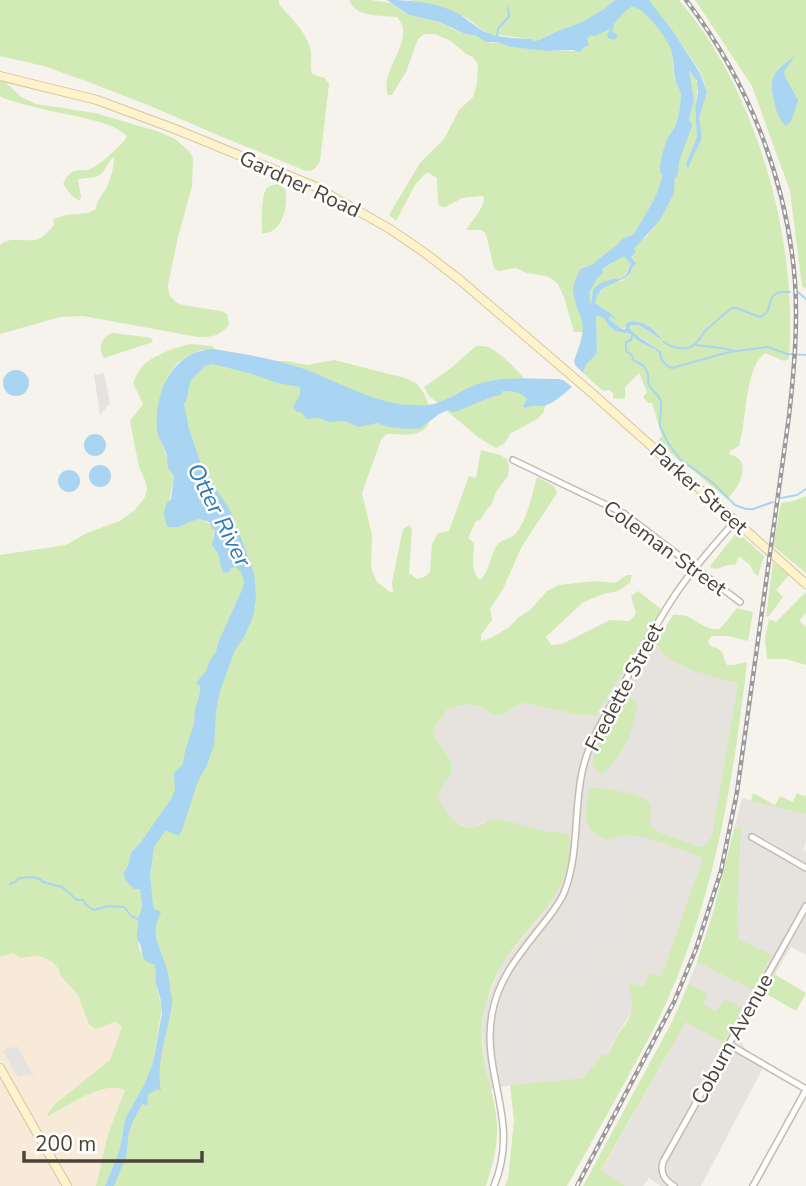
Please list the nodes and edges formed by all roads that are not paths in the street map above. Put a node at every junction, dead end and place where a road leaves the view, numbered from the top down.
1 (0, 76) edge
2 (593, 394) joint
3 (513, 460) dead end
4 (735, 521) junction
5 (696, 567) junction
6 (806, 584) edge
7 (740, 602) dead end
8 (752, 837) dead end
9 (806, 869) edge
10 (806, 906) edge
11 (730, 1045) junction
12 (0, 1068) edge
13 (806, 1089) edge
14 (67, 1186) edge
15 (494, 1186) edge
16 (674, 1186) edge
17 (753, 1186) edge

1 - 2 main road, Gardner Road
2 - 4 main road, Parker Street
3 - 5 street, Coleman Street
4 - 5 street, Fredette Street
4 - 6 main road, Parker Street
5 - 7 street, Coleman Street
5 - 15 street, Fredette Street
8 - 9 street
10 - 11 street, Coburn Avenue
11 - 13 street
11 - 16 street, Coburn Avenue
12 - 14 main road
13 - 17 street

